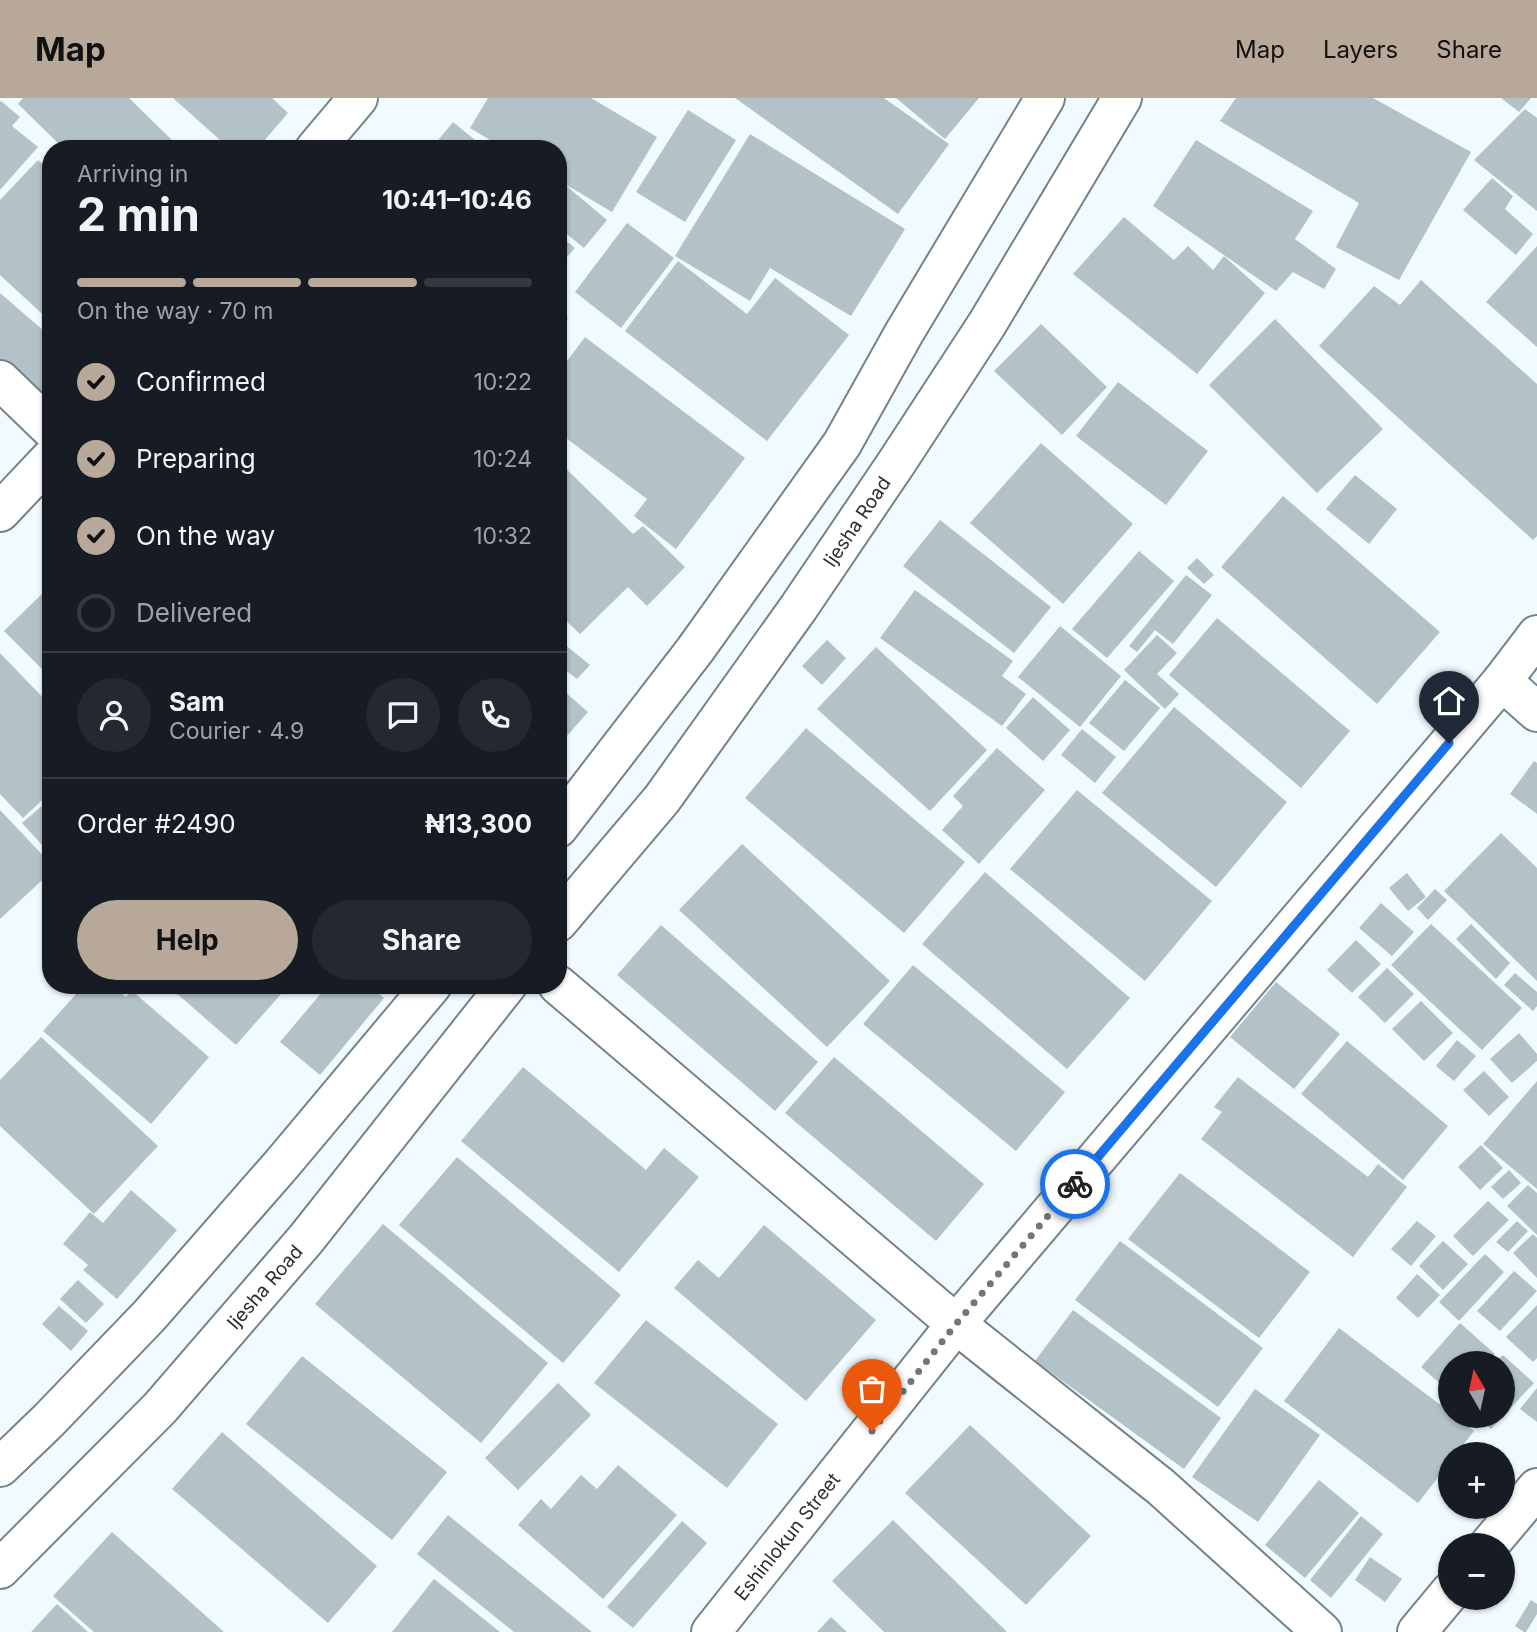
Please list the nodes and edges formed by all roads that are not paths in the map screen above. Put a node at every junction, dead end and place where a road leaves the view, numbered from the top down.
1 (358, 98) edge
2 (1045, 98) edge
3 (1122, 98) edge
4 (323, 140) edge
5 (0, 380) edge
6 (42, 420) edge
7 (42, 468) edge
8 (0, 512) edge
9 (1537, 635) edge
10 (1502, 681) junction
11 (1537, 712) edge
12 (567, 816) edge
13 (567, 911) edge
14 (567, 993) edge
15 (424, 994) edge
16 (500, 994) edge
17 (956, 1324) junction
18 (0, 1467) edge
19 (1537, 1488) edge
20 (1499, 1533) edge
21 (0, 1569) edge
22 (1438, 1607) edge
23 (711, 1632) edge
24 (1322, 1632) edge
25 (1417, 1632) edge

1 - 4 main road
2 - 12 main road
3 - 13 main road, Ijesha Road
5 - 6 main road
7 - 8 main road
9 - 10 main road, Eshinlokun Street
10 - 11 main road
10 - 17 main road, Eshinlokun Street
14 - 17 main road
15 - 18 main road
16 - 21 main road, Ijesha Road
17 - 23 main road, Eshinlokun Street
17 - 24 main road
19 - 20 main road
22 - 25 main road

